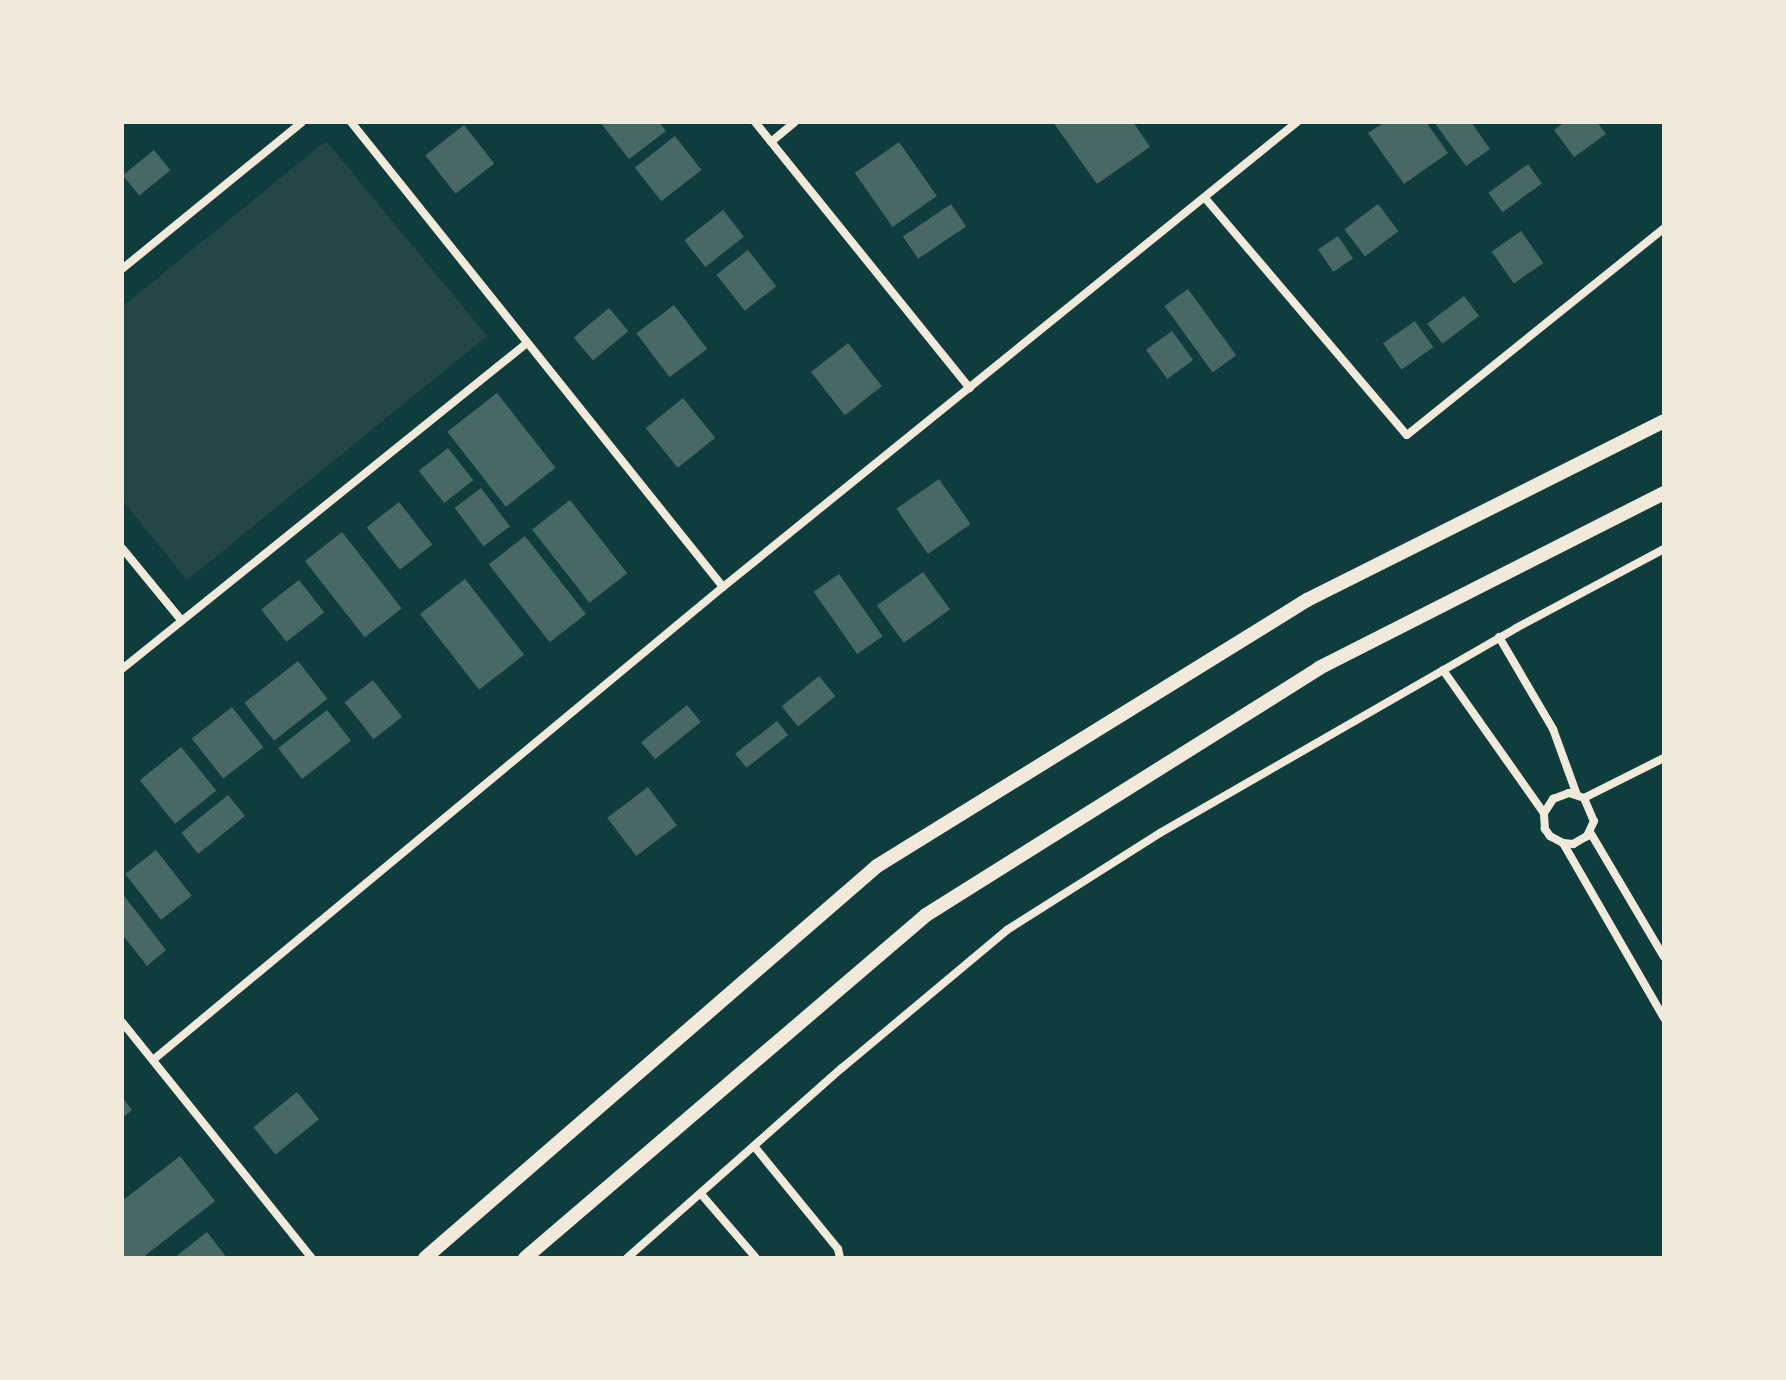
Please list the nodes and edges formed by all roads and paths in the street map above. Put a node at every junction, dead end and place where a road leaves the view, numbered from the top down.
1 (302, 122) edge
2 (351, 122) edge
3 (755, 122) edge
4 (795, 122) edge
5 (1297, 122) edge
6 (771, 142) junction
7 (1205, 198) junction
8 (1664, 228) edge
9 (122, 269) edge
10 (527, 343) junction
11 (970, 388) junction
12 (1664, 421) edge
13 (1664, 493) edge
14 (122, 548) edge
15 (1664, 549) edge
16 (723, 587) junction
17 (182, 621) junction
18 (1499, 637) junction
19 (122, 669) edge
20 (1443, 670) junction
21 (1664, 758) edge
22 (1580, 796) junction
23 (1544, 813) junction
24 (1590, 832) junction
25 (1563, 843) junction
26 (1664, 957) edge
27 (1664, 1018) edge
28 (122, 1022) edge
29 (153, 1060) junction
30 (754, 1146) junction
31 (701, 1194) junction
32 (312, 1258) edge
33 (425, 1258) edge
34 (525, 1258) edge
35 (627, 1258) edge
36 (756, 1258) edge
37 (840, 1258) edge

1 - 9 street
2 - 10 street
3 - 6 street
4 - 6 street
5 - 7 street
6 - 11 street
7 - 8 street
7 - 11 street
10 - 16 street
10 - 17 street
11 - 16 street
12 - 33 street
13 - 34 street
14 - 17 street
15 - 18 street
16 - 29 street
17 - 19 street
18 - 20 street
18 - 22 street
20 - 23 street
20 - 30 street
21 - 22 street
22 - 23 street
22 - 24 street
23 - 25 street
24 - 25 street
24 - 26 street
25 - 27 street
28 - 29 street
29 - 32 street
30 - 31 street
30 - 37 street
31 - 35 street
31 - 36 street

